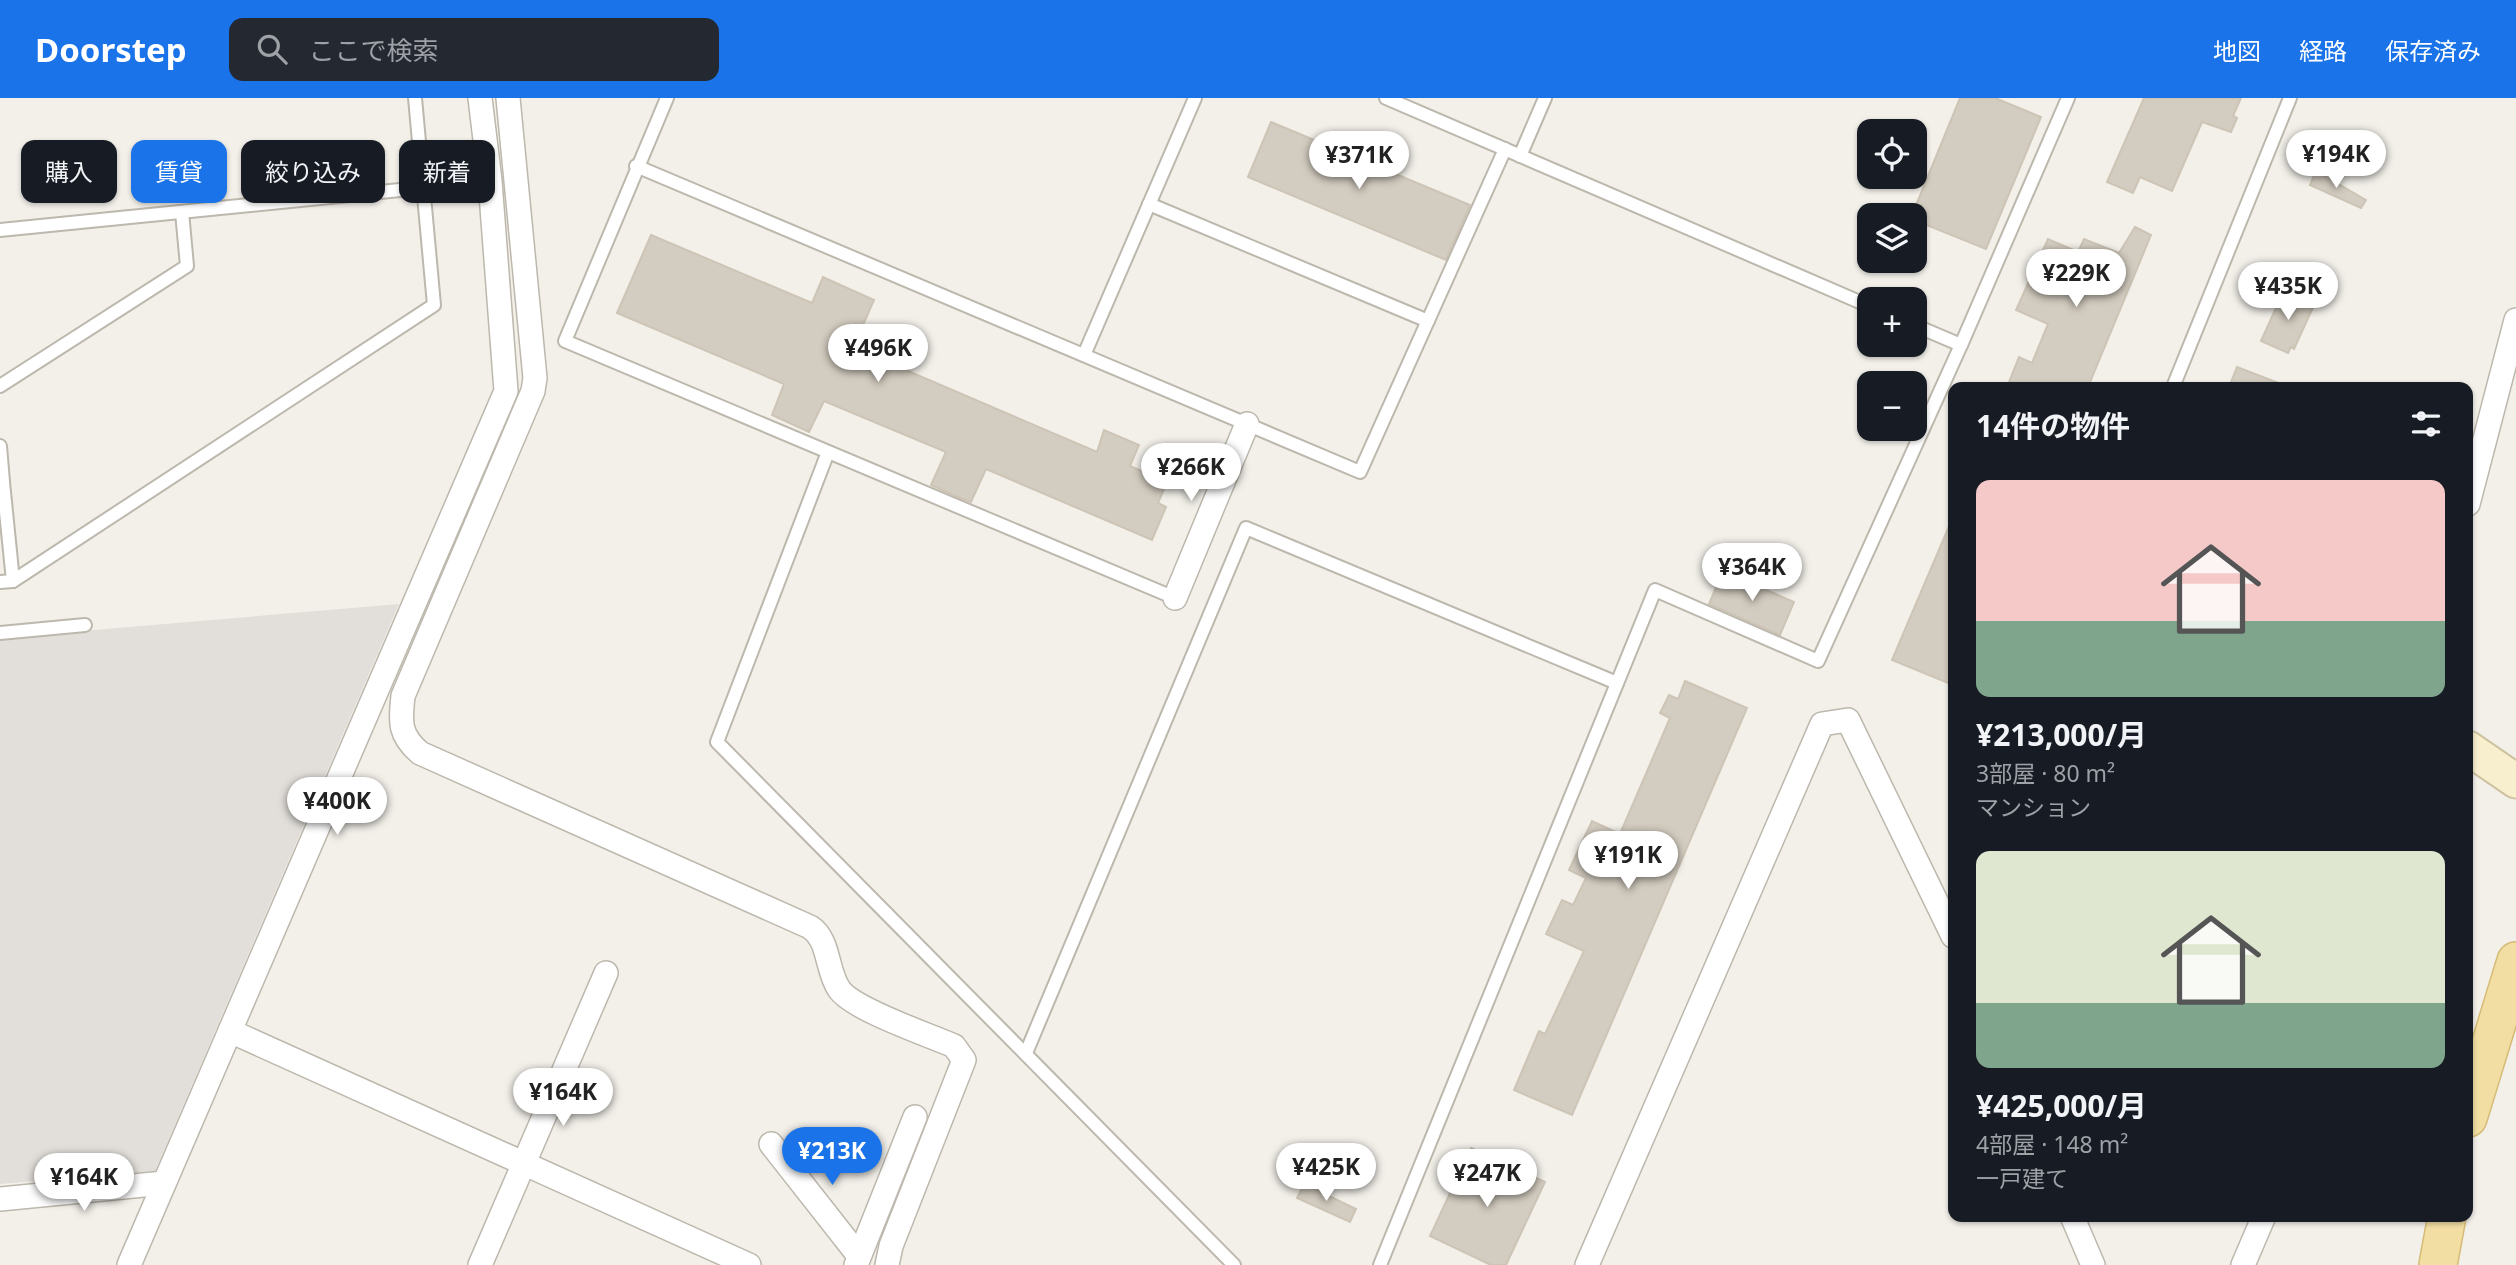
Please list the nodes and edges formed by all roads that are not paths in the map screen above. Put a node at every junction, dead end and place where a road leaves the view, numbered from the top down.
1 (415, 98) edge
2 (480, 98) edge
3 (508, 98) edge
4 (667, 98) edge
5 (1195, 98) edge
6 (1386, 98) edge
7 (1545, 98) edge
8 (2068, 98) edge
9 (2290, 98) edge
10 (419, 140) edge
11 (485, 140) edge
12 (1505, 149) junction
13 (1520, 156) junction
14 (636, 166) junction
15 (399, 190) edge
16 (424, 203) edge
17 (492, 203) edge
18 (1149, 204) junction
19 (182, 212) junction
20 (0, 230) edge
21 (1857, 301) edge
22 (2516, 320) edge
23 (1428, 321) junction
24 (1927, 331) edge
25 (1961, 345) junction
26 (1084, 355) junction
27 (2175, 382) edge
28 (0, 386) edge
29 (1247, 424) junction
30 (0, 446) edge
31 (828, 452) junction
32 (2, 482) edge
33 (2473, 485) edge
34 (7, 581) edge
35 (1175, 598) joint
36 (85, 625) dead end
37 (0, 633) edge
38 (1617, 683) junction
39 (2473, 751) edge
40 (2516, 781) edge
41 (1948, 924) edge
42 (2515, 969) edge
43 (606, 973) dead end
44 (230, 1031) junction
45 (1026, 1054) junction
46 (2473, 1075) edge
47 (915, 1117) dead end
48 (771, 1144) dead end
49 (524, 1164) junction
50 (164, 1183) junction
51 (0, 1199) edge
52 (2075, 1222) edge
53 (2261, 1222) edge
54 (2446, 1222) edge
55 (858, 1261) edge
56 (129, 1265) edge
57 (480, 1265) edge
58 (749, 1265) edge
59 (887, 1265) edge
60 (1234, 1265) edge
61 (1380, 1265) edge
62 (1587, 1265) edge
63 (2093, 1265) edge
64 (2243, 1265) edge
65 (2438, 1265) edge

1 - 10 lane
2 - 11 street
3 - 59 street
4 - 14 lane
5 - 18 lane
6 - 12 lane
7 - 13 lane
8 - 25 lane
9 - 27 lane
12 - 13 lane
12 - 23 lane
13 - 21 lane
14 - 26 lane
14 - 31 lane
15 - 19 lane
16 - 34 lane
17 - 44 street
18 - 23 lane
18 - 26 lane
19 - 20 lane
19 - 28 lane
22 - 33 street
23 - 29 lane
24 - 25 lane
25 - 38 lane
26 - 29 lane
29 - 35 street
30 - 32 lane
31 - 35 lane
31 - 45 lane
32 - 34 lane
36 - 37 lane
38 - 45 lane
38 - 61 lane
39 - 40 street
41 - 62 street
42 - 46 main road
43 - 49 street
44 - 49 street
44 - 50 street
45 - 60 lane
47 - 55 street
48 - 55 street
49 - 57 street
49 - 58 street
50 - 51 street
50 - 56 street
52 - 63 street
53 - 64 street
54 - 65 main road

